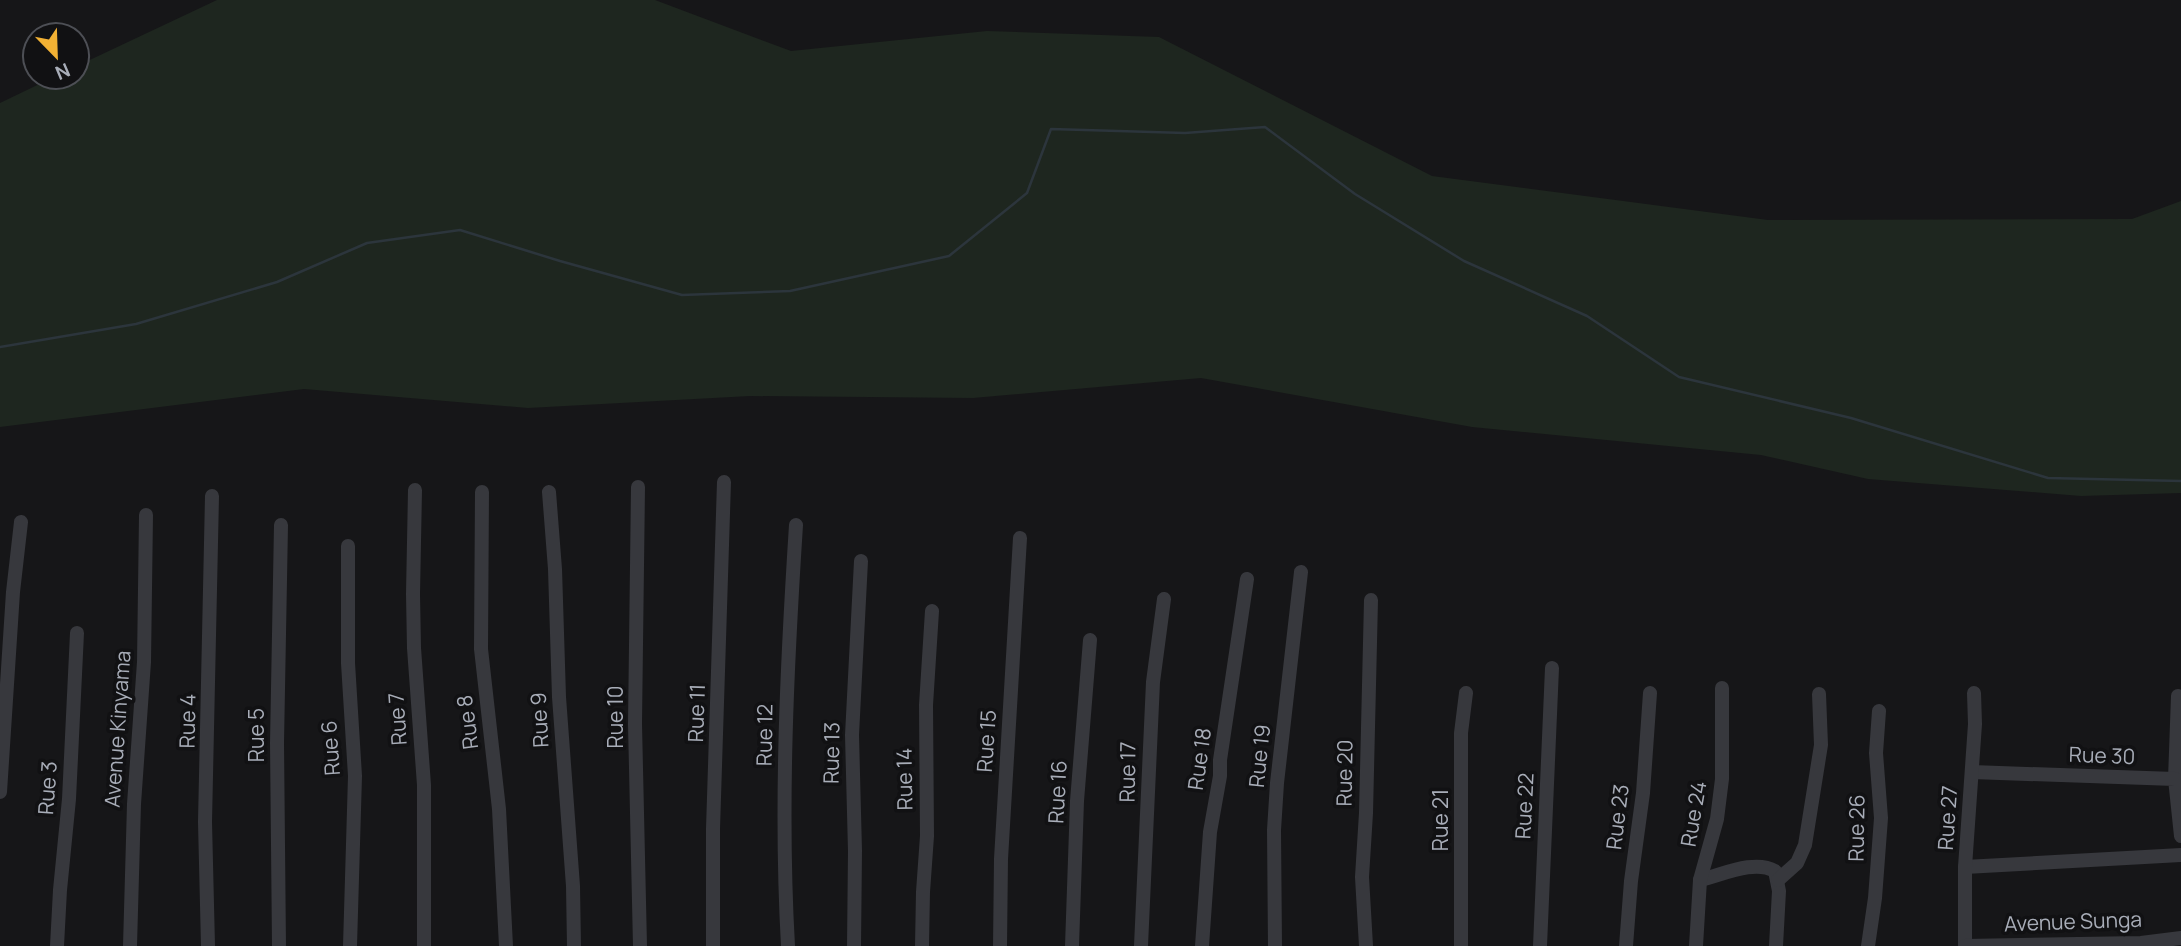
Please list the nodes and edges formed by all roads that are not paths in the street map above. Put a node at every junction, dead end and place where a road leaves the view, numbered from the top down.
1 (724, 482) dead end
2 (638, 487) dead end
3 (415, 490) dead end
4 (482, 492) dead end
5 (549, 492) dead end
6 (212, 496) dead end
7 (146, 515) dead end
8 (21, 522) dead end
9 (281, 525) dead end
10 (796, 525) dead end
11 (1020, 538) dead end
12 (348, 546) dead end
13 (861, 561) dead end
14 (1301, 572) dead end
15 (1247, 579) dead end
16 (1164, 599) dead end
17 (1371, 600) dead end
18 (932, 611) dead end
19 (78, 633) dead end
20 (1090, 640) dead end
21 (1552, 668) dead end
22 (1722, 688) dead end
23 (1466, 693) dead end
24 (1650, 693) dead end
25 (1974, 693) dead end
26 (1819, 694) dead end
27 (2178, 696) dead end
28 (1879, 711) dead end
29 (1972, 772) junction
30 (2178, 779) edge
31 (0, 792) edge
32 (2181, 836) edge
33 (2181, 855) edge
34 (1965, 867) junction
35 (1700, 880) junction
36 (1778, 880) junction
37 (2181, 938) edge
38 (57, 946) edge
39 (130, 946) edge
40 (208, 946) edge
41 (279, 946) edge
42 (349, 946) edge
43 (424, 946) edge
44 (506, 946) edge
45 (574, 946) edge
46 (640, 946) edge
47 (713, 946) edge
48 (788, 946) edge
49 (854, 946) edge
50 (922, 946) edge
51 (1000, 946) edge
52 (1072, 946) edge
53 (1141, 946) edge
54 (1202, 946) edge
55 (1275, 946) edge
56 (1367, 946) edge
57 (1461, 946) edge
58 (1540, 946) edge
59 (1626, 946) edge
60 (1696, 946) edge
61 (1776, 946) edge
62 (1868, 946) edge
63 (1965, 946) edge

1 - 47 street, Rue 11
2 - 46 street, Rue 10
3 - 43 street, Rue 7
4 - 44 street, Rue 8
5 - 45 street, Rue 9
6 - 40 street, Rue 4
7 - 39 street, Avenue Kinyama
8 - 31 street
9 - 41 street, Rue 5
10 - 48 street, Rue 12
11 - 51 street, Rue 15
12 - 42 street, Rue 6
13 - 49 street, Rue 13
14 - 55 street, Rue 19
15 - 54 street, Rue 18
16 - 53 street, Rue 17
17 - 56 street, Rue 20
18 - 50 street, Rue 14
19 - 38 street, Rue 3
20 - 52 street, Rue 16
21 - 58 street, Rue 22
22 - 35 street, Rue 24
23 - 57 street, Rue 21
24 - 59 street, Rue 23
25 - 29 street, Rue 27
26 - 36 street
27 - 30 street
28 - 62 street, Rue 26
29 - 30 street, Rue 30
29 - 34 street, Rue 27
30 - 32 street
33 - 34 street
34 - 63 street, Rue 27
35 - 36 street
35 - 60 street, Rue 24
36 - 61 street
37 - 63 street, Avenue Sunga

